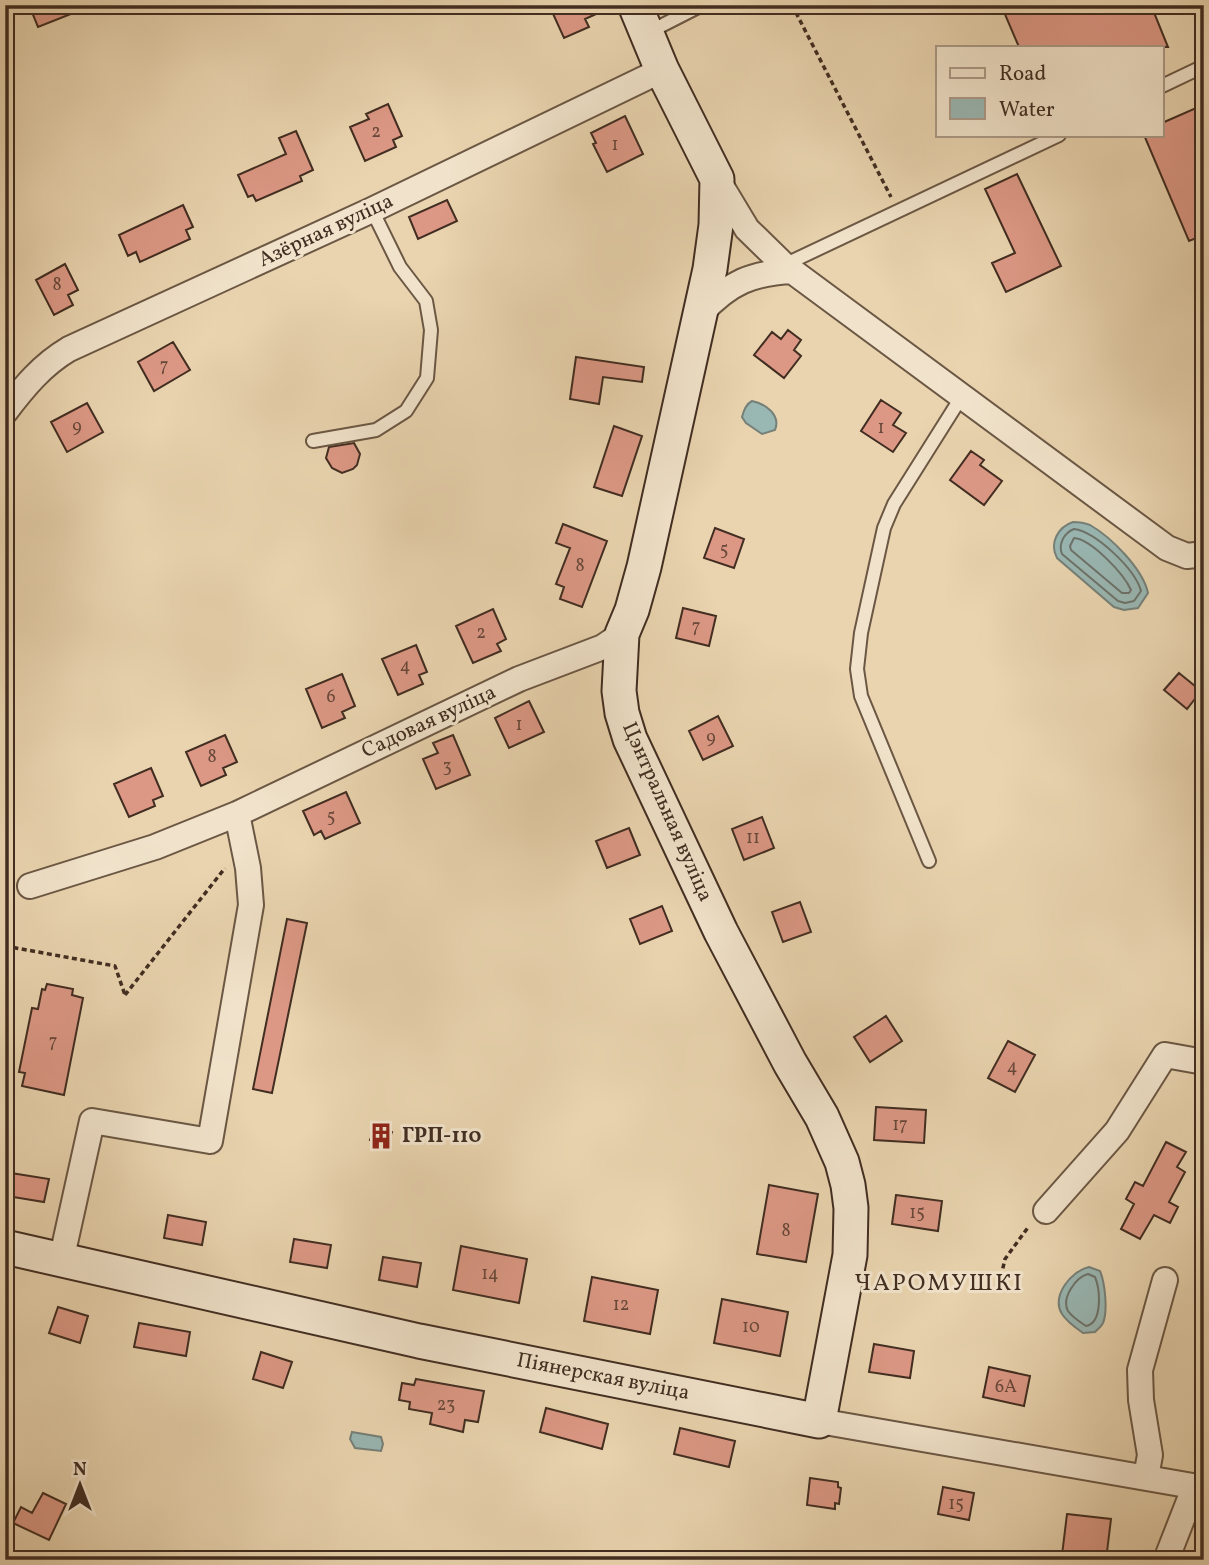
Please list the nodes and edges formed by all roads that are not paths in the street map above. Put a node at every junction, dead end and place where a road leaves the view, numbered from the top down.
1 (702, 5) edge
2 (641, 19) edge
3 (1204, 66) edge
4 (662, 70) junction
5 (1164, 85) edge
6 (1057, 136) edge
7 (717, 178) junction
8 (372, 211) junction
9 (789, 268) junction
10 (701, 313) junction
11 (962, 396) junction
12 (5, 412) edge
13 (313, 441) dead end
14 (1204, 554) edge
15 (622, 634) junction
16 (237, 814) junction
17 (929, 860) dead end
18 (30, 886) dead end
19 (1204, 1062) edge
20 (1046, 1211) road end
21 (5, 1247) edge
22 (61, 1261) junction
23 (1165, 1280) dead end
24 (819, 1421) junction
25 (1146, 1477) junction
26 (1200, 1487) edge
27 (1166, 1560) edge

1 - 2 lane
2 - 4 street, Цэнтральная вуліца
3 - 5 lane
4 - 7 street, Цэнтральная вуліца
4 - 8 street, Азёрная вуліца
6 - 9 lane
7 - 9 street, Цэнтральная вуліца
7 - 10 street, Цэнтральная вуліца
8 - 12 street, Азёрная вуліца
8 - 13 lane
9 - 10 street
9 - 11 street, Цэнтральная вуліца
10 - 15 street, Цэнтральная вуліца
11 - 14 street, Цэнтральная вуліца
11 - 17 lane
15 - 16 street, Садовая вуліца
15 - 24 street, Цэнтральная вуліца
16 - 18 street, Садовая вуліца
16 - 22 street
19 - 20 street
21 - 22 street, Піянерская вуліца
22 - 24 street, Піянерская вуліца
23 - 25 street
24 - 25 street, Піянерская вуліца
25 - 26 street, Піянерская вуліца
26 - 27 street

